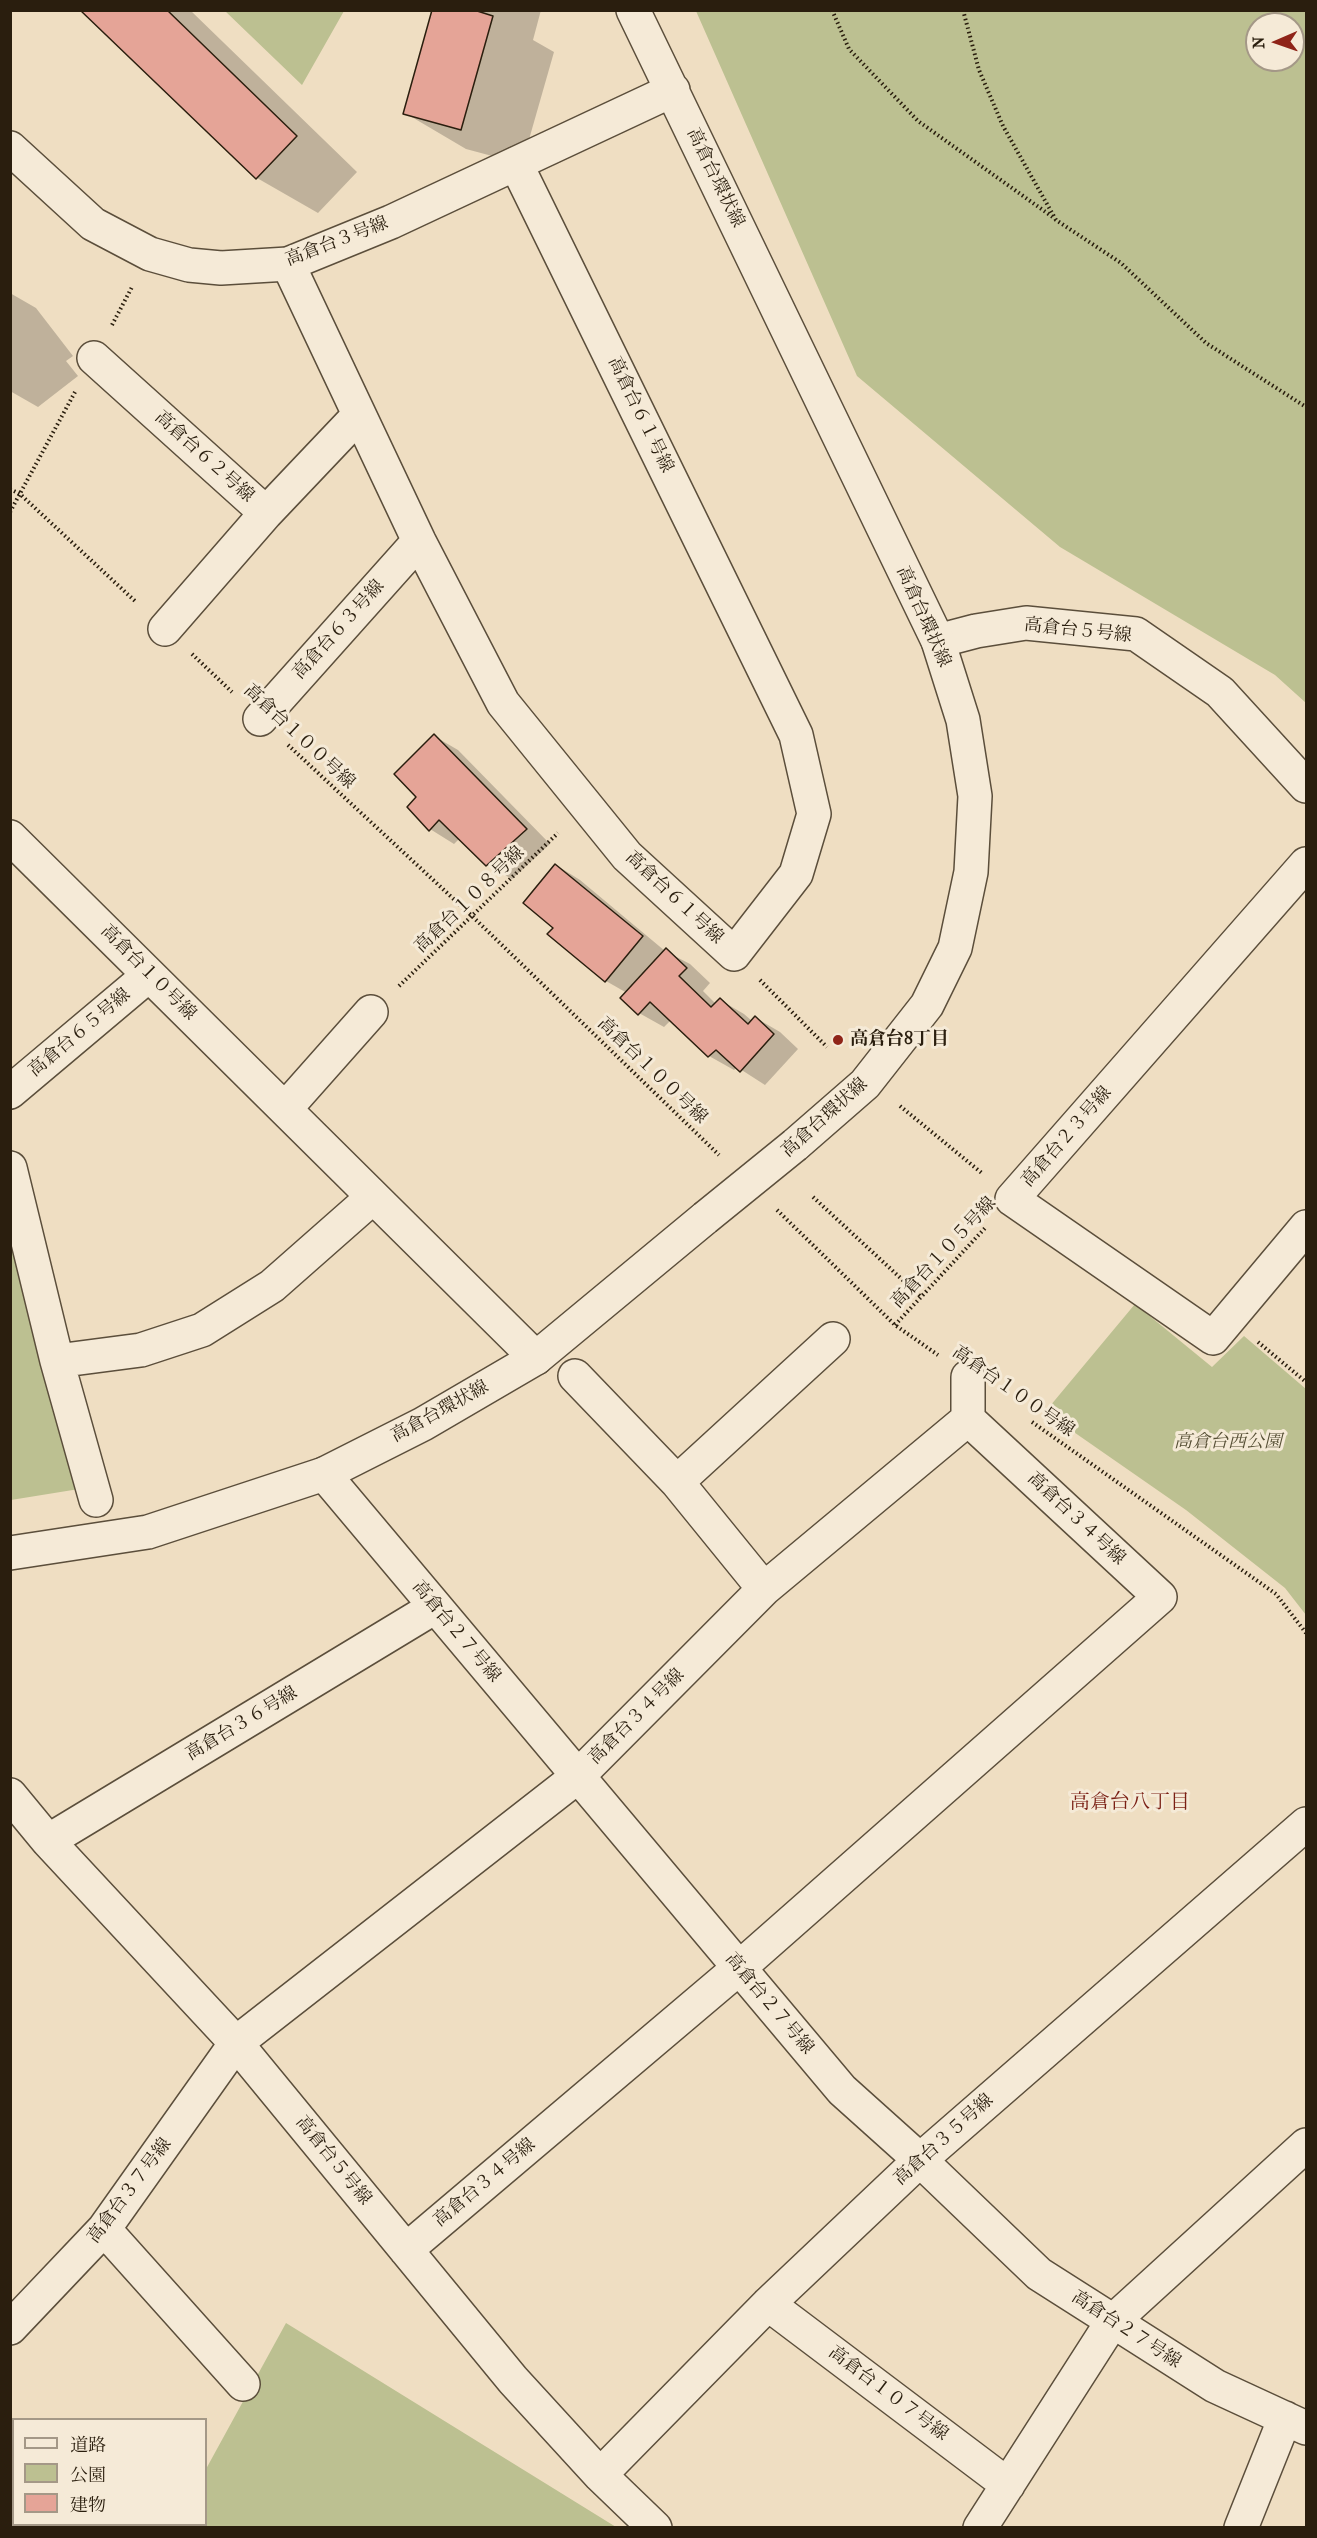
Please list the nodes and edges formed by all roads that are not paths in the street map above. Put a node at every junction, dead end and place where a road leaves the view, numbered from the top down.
1 (633, 10) edge
2 (673, 90) junction
3 (10, 148) edge
4 (516, 164) junction
5 (288, 264) junction
6 (94, 358) dead end
7 (359, 415) junction
8 (266, 513) junction
9 (419, 541) junction
10 (165, 629) road end
11 (938, 641) junction
12 (260, 719) road end
13 (1306, 786) edge
14 (10, 837) edge
15 (1306, 864) edge
16 (149, 975) junction
17 (371, 1012) road end
18 (10, 1092) edge
19 (285, 1109) junction
20 (10, 1168) edge
21 (373, 1197) junction
22 (1306, 1227) edge
23 (833, 1339) dead end
24 (536, 1358) junction
25 (57, 1361) junction
26 (575, 1376) dead end
27 (968, 1377) road end
28 (968, 1419) junction
29 (324, 1474) junction
30 (677, 1482) junction
31 (96, 1500) dead end
32 (10, 1553) edge
33 (764, 1589) junction
34 (435, 1607) junction
35 (578, 1778) junction
36 (10, 1795) edge
37 (1306, 1824) edge
38 (48, 1841) junction
39 (739, 1968) junction
40 (236, 2043) junction
41 (1306, 2145) edge
42 (920, 2160) junction
43 (104, 2229) junction
44 (406, 2250) junction
45 (768, 2304) junction
46 (1112, 2322) junction
47 (10, 2328) edge
48 (243, 2384) dead end
49 (1296, 2423) edge
50 (600, 2475) junction
51 (1008, 2485) junction
52 (655, 2528) edge
53 (980, 2528) edge
54 (1241, 2528) edge

1 - 2 street, 高倉台環状線
2 - 4 street, 高倉台３号線
2 - 11 street, 高倉台環状線
3 - 5 street, 高倉台３号線
4 - 5 street, 高倉台３号線
4 - 9 street, 高倉台６１号線
5 - 7 street, 高倉台６１号線
6 - 8 street, 高倉台６２号線
7 - 8 street, 高倉台６２号線
7 - 9 street, 高倉台６１号線
8 - 10 street
9 - 12 street, 高倉台６３号線
11 - 13 street, 高倉台５号線
11 - 24 street, 高倉台環状線, bridge
14 - 16 street, 高倉台１０号線
15 - 22 street, 高倉台２３号線
16 - 18 street, 高倉台６５号線
16 - 19 street, 高倉台１０号線
17 - 19 street
19 - 21 street, 高倉台１０号線
20 - 25 street
21 - 24 street, 高倉台１０号線
21 - 25 street
23 - 30 street
24 - 29 street, 高倉台環状線
25 - 31 street
26 - 30 street
27 - 28 street
28 - 33 street, 高倉台３４号線
28 - 39 street, 高倉台３４号線
29 - 32 street, 高倉台環状線
29 - 34 street, 高倉台２７号線
30 - 33 street
33 - 35 street, 高倉台３４号線
34 - 35 street, 高倉台２７号線
34 - 38 street, 高倉台３６号線
35 - 39 street, 高倉台２７号線
35 - 40 street, 高倉台３４号線
36 - 38 street, 高倉台５号線
37 - 42 street, 高倉台３５号線
38 - 40 street, 高倉台５号線
39 - 42 street, 高倉台２７号線
39 - 44 street, 高倉台３４号線
40 - 43 street, 高倉台３７号線
40 - 44 street, 高倉台５号線
41 - 46 street
42 - 45 street, 高倉台３５号線
42 - 46 street, 高倉台２７号線
43 - 47 street, 高倉台３７号線
43 - 48 street
44 - 50 street, 高倉台５号線
45 - 50 street, 高倉台３５号線
45 - 51 street, 高倉台１０７号線
46 - 49 street, 高倉台２７号線
46 - 51 street
49 - 54 street
50 - 52 street, 高倉台５号線
51 - 53 street

